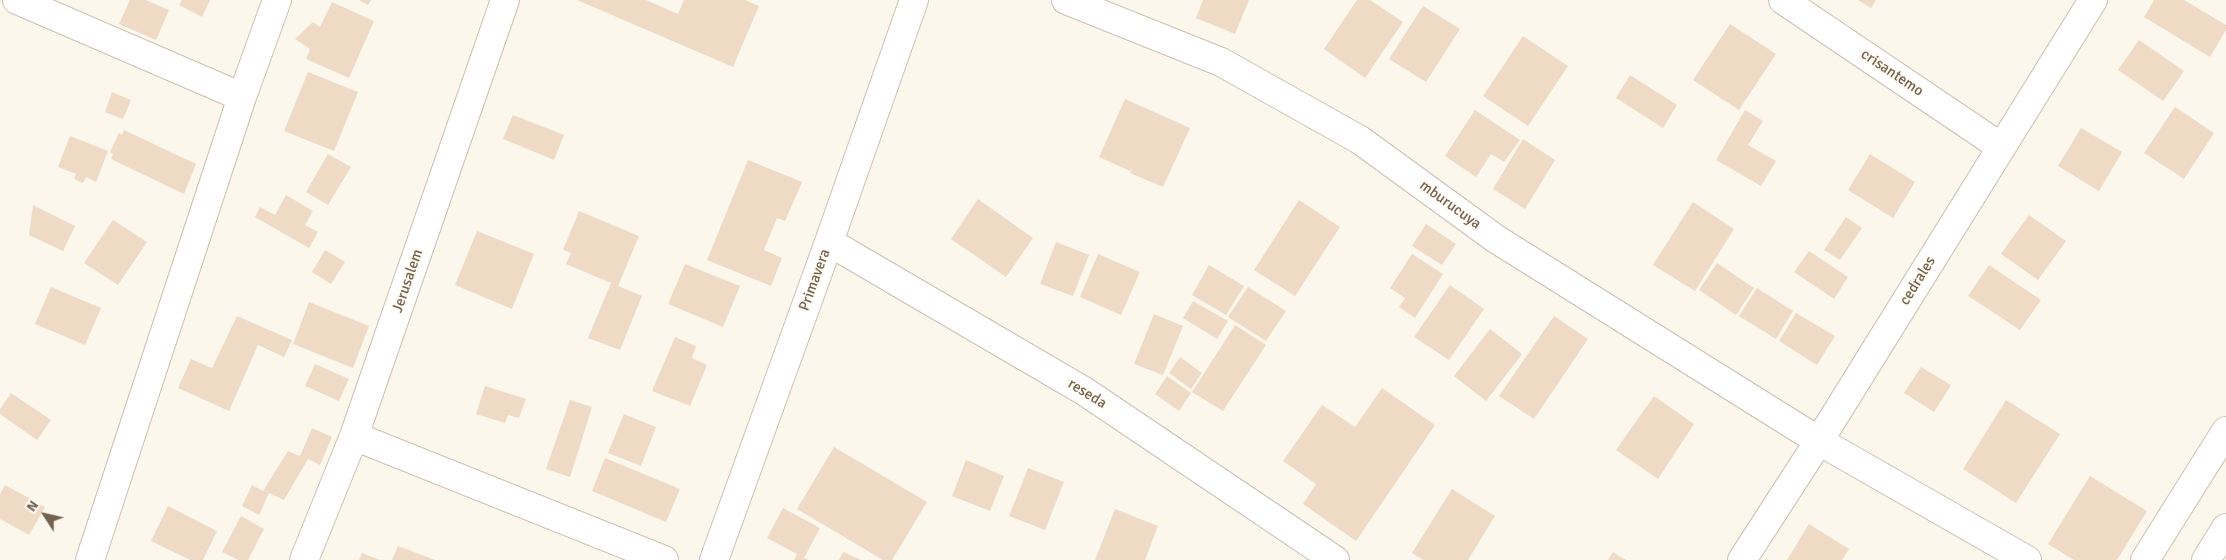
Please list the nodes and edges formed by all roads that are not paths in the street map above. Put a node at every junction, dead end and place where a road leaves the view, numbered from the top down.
1 (17, 0) edge
2 (277, 0) edge
3 (506, 0) edge
4 (914, 0) edge
5 (1066, 0) edge
6 (1783, 0) edge
7 (2092, 0) edge
8 (242, 97) junction
9 (2001, 147) junction
10 (829, 242) junction
11 (2226, 431) edge
12 (354, 436) junction
13 (1819, 441) junction
14 (2226, 528) edge
15 (90, 560) edge
16 (304, 560) edge
17 (664, 560) edge
18 (714, 560) edge
19 (1335, 560) edge
20 (1742, 560) edge
21 (2027, 560) edge
22 (2145, 560) edge
23 (2206, 560) edge

1 - 8 street
2 - 8 street
3 - 12 street, Jerusalem
4 - 10 street, Primavera
5 - 13 street, mburucuya
6 - 9 street, crisantemo
7 - 9 street, cedrales
8 - 15 street
9 - 13 street, cedrales
10 - 18 street, Primavera
10 - 19 street, reseda
11 - 22 street
12 - 16 street, Jerusalem
12 - 17 street
13 - 20 street, cedrales
13 - 21 street, mburucuya
14 - 23 street

